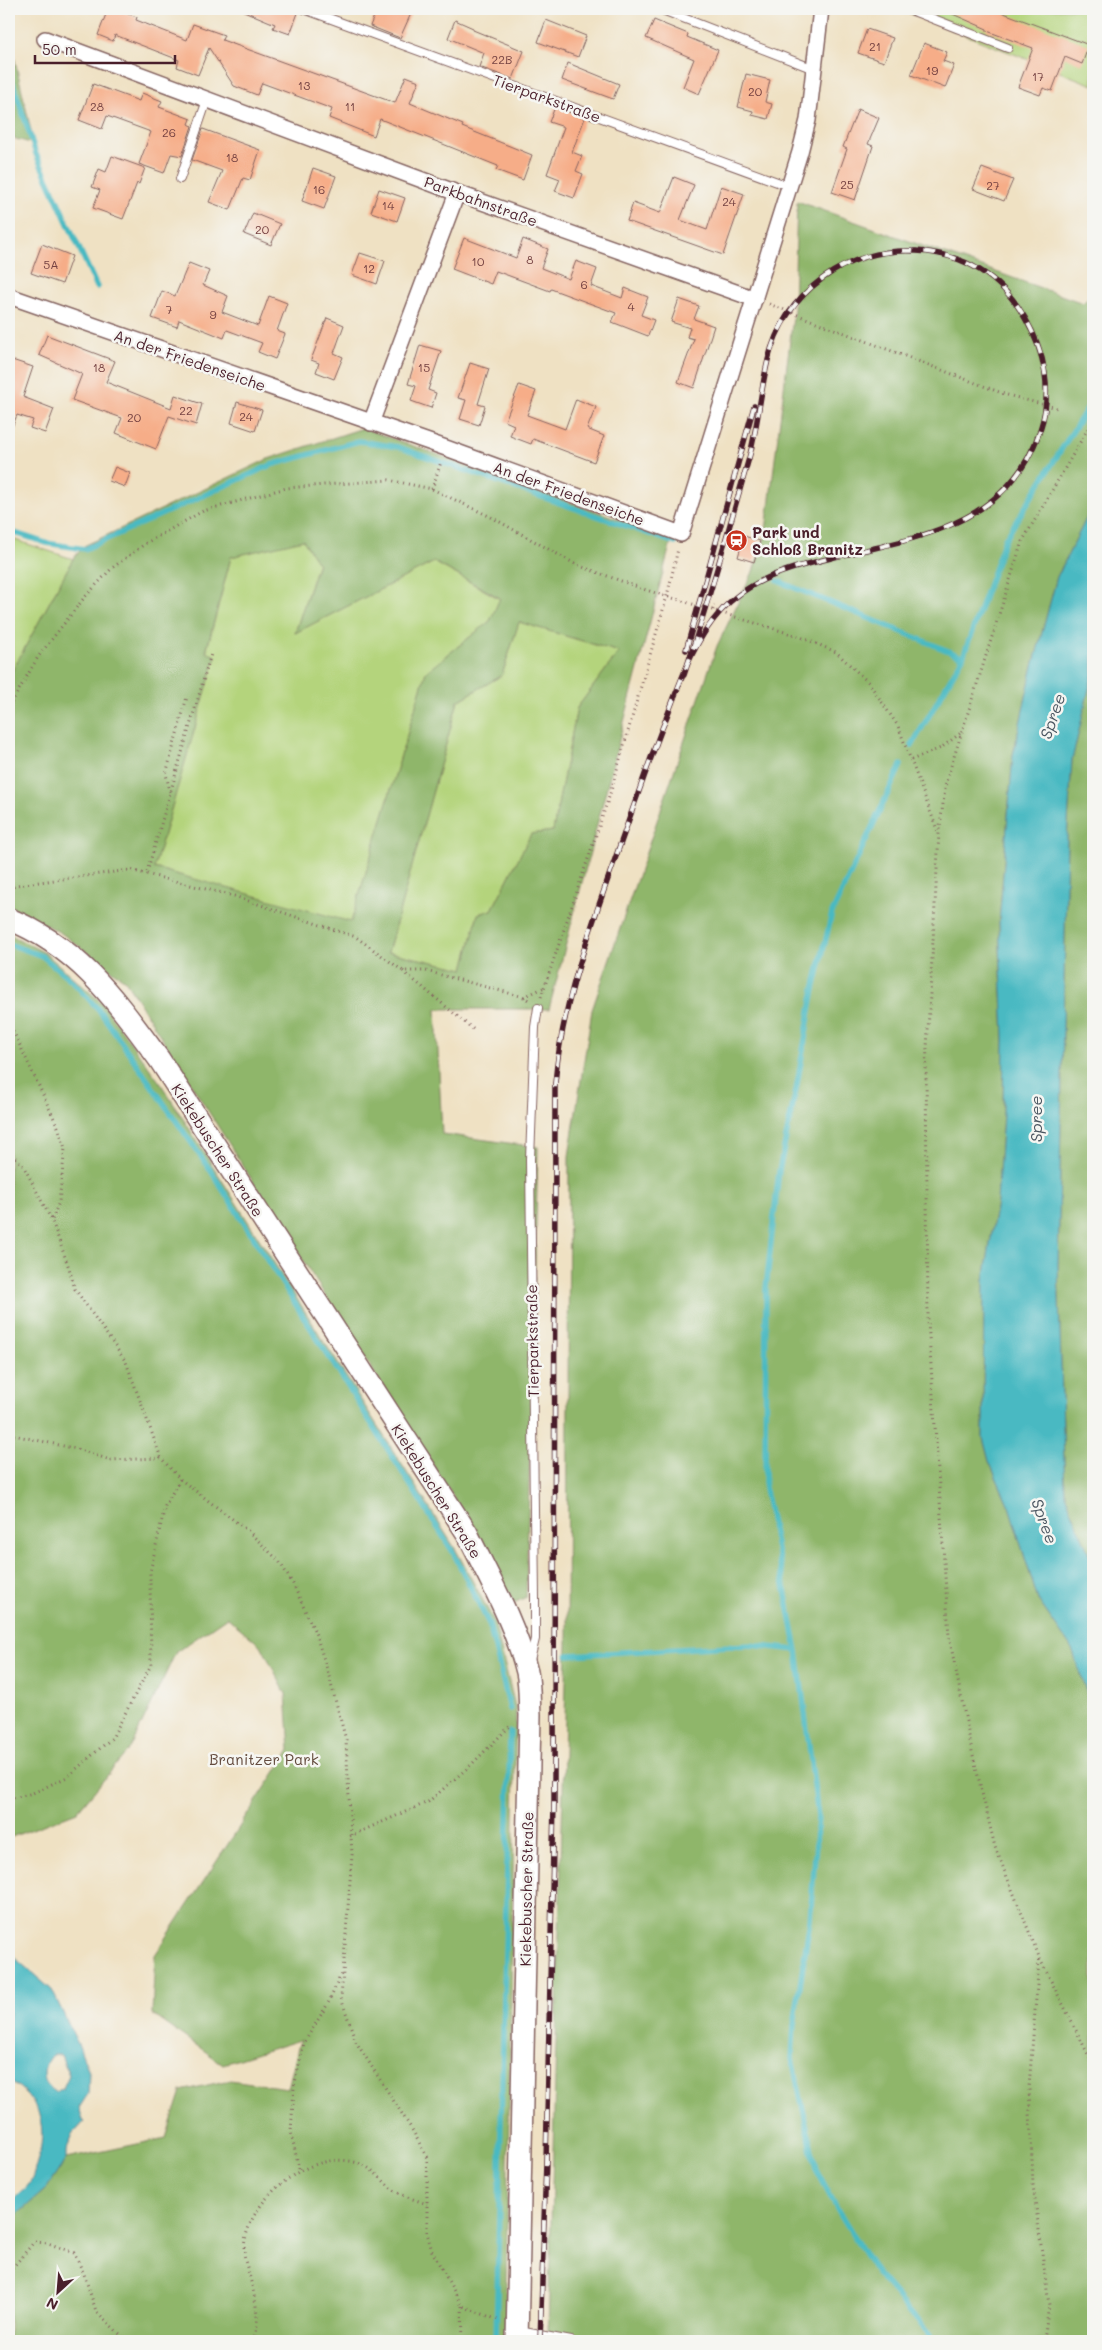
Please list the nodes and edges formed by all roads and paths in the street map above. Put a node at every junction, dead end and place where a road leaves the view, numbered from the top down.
1 (304, 9) edge
2 (660, 9) edge
3 (821, 9) edge
4 (908, 9) edge
5 (45, 39) dead end
6 (1008, 48) dead end
7 (814, 69) junction
8 (207, 100) junction
9 (180, 179) dead end
10 (791, 187) junction
11 (457, 193) junction
12 (9, 296) edge
13 (755, 299) junction
14 (1058, 408) dead end
15 (1093, 420) edge
16 (371, 423) junction
17 (439, 468) dead end
18 (432, 490) junction
19 (681, 534) junction
20 (667, 596) junction
21 (715, 605) dead end
22 (713, 610) junction
23 (211, 654) dead end
24 (187, 697) dead end
25 (9, 707) edge
26 (962, 731) junction
27 (910, 760) junction
28 (170, 793) junction
29 (939, 833) junction
30 (146, 872) junction
31 (9, 889) edge
32 (9, 919) edge
33 (403, 970) junction
34 (543, 988) junction
35 (524, 997) junction
36 (538, 1008) junction
37 (9, 1022) edge
38 (474, 1030) dead end
39 (9, 1150) edge
40 (52, 1221) junction
41 (9, 1434) edge
42 (161, 1458) junction
43 (180, 1479) junction
44 (527, 1674) junction
45 (530, 1715) junction
46 (9, 1800) edge
47 (350, 1836) junction
48 (1040, 1959) junction
49 (342, 1972) junction
50 (1093, 2064) edge
51 (300, 2169) junction
52 (427, 2204) junction
53 (9, 2272) edge
54 (462, 2306) junction
55 (484, 2314) dead end
56 (517, 2336) edge
57 (127, 2341) edge
58 (253, 2341) edge
59 (463, 2341) edge
60 (571, 2341) edge
61 (1044, 2341) edge

1 - 10 lane, Tierparkstraße
2 - 7 lane
3 - 7 street
4 - 6 lane
5 - 8 street, Parkbahnstraße
7 - 10 street
8 - 9 lane
8 - 11 street, Parkbahnstraße
10 - 13 street
11 - 13 street, Parkbahnstraße
11 - 16 street
12 - 16 street, An der Friedenseiche
13 - 14 path
13 - 19 street
15 - 26 path
16 - 19 street, An der Friedenseiche
17 - 18 path
18 - 20 path
18 - 25 path
19 - 20 path
20 - 22 path
20 - 34 path
21 - 22 path
22 - 27 path
23 - 28 path
24 - 28 path
26 - 27 path
26 - 29 path
27 - 29 path
28 - 30 path
29 - 48 path
30 - 31 path
30 - 33 path
32 - 44 street, Kiekebuscher Straße
33 - 35 path
33 - 38 path
34 - 35 path
34 - 36 path
35 - 36 path
36 - 44 lane, Tierparkstraße
37 - 40 path
39 - 40 path
40 - 42 path
41 - 42 path
42 - 43 path
43 - 46 path
43 - 47 path
44 - 45 street, Kiekebuscher Straße
45 - 47 path
45 - 56 street, Kiekebuscher Straße
47 - 49 path
48 - 50 path
48 - 61 path
49 - 51 path
49 - 52 path
51 - 52 path
51 - 58 path
52 - 54 path
53 - 57 path
54 - 55 path
54 - 59 path
56 - 60 lane

